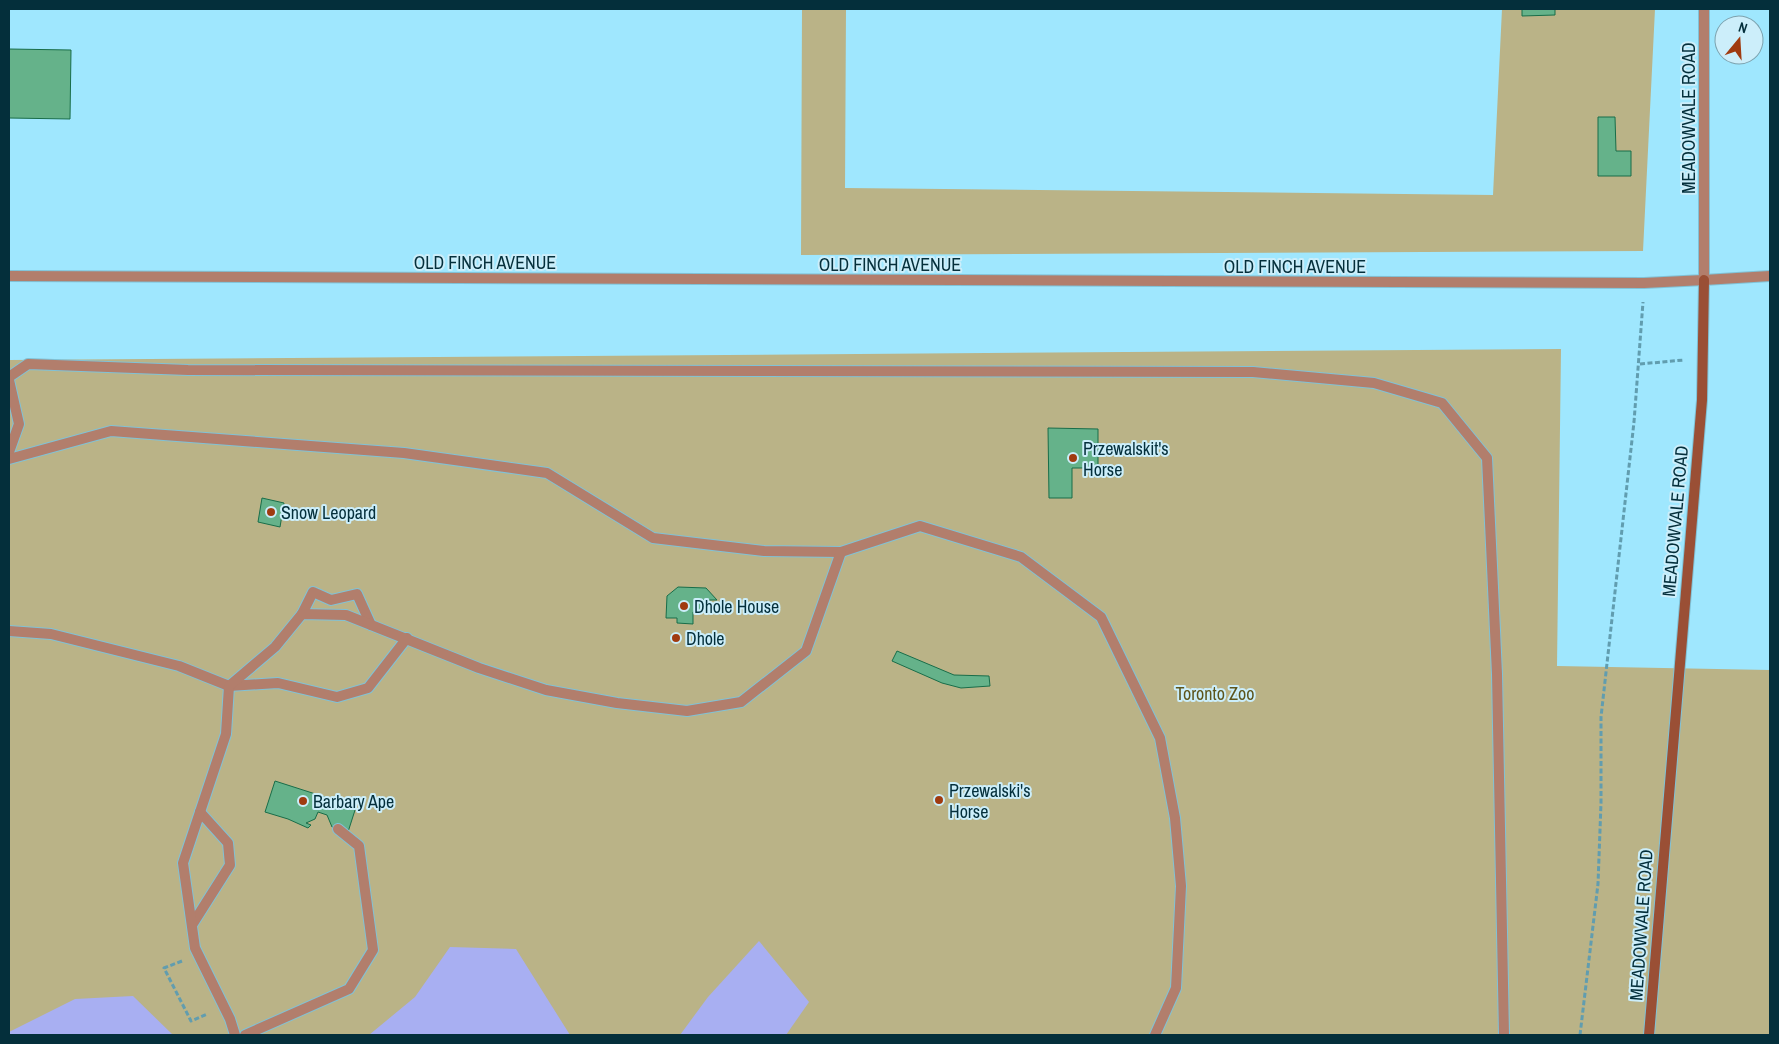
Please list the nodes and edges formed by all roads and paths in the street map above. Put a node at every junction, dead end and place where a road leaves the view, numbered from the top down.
1 (1704, 9) edge
2 (9, 276) edge
3 (1770, 276) edge
4 (1704, 280) junction
5 (1644, 283) junction
6 (1702, 358) junction
7 (1640, 364) junction
8 (9, 378) edge
9 (9, 452) edge
10 (9, 459) edge
11 (841, 552) junction
12 (302, 614) junction
13 (371, 625) junction
14 (9, 631) edge
15 (407, 638) junction
16 (229, 686) junction
17 (200, 812) junction
18 (338, 830) dead end
19 (192, 925) junction
20 (199, 955) junction
21 (225, 1008) junction
22 (235, 1035) edge
23 (245, 1035) edge
24 (1155, 1035) edge
25 (1504, 1035) edge
26 (1580, 1035) edge
27 (1649, 1035) edge

1 - 4 street, MEADOWVALE ROAD
2 - 5 street, OLD FINCH AVENUE
3 - 4 street, OLD FINCH AVENUE
4 - 5 street, OLD FINCH AVENUE
4 - 6 main road, MEADOWVALE ROAD
5 - 7 path
6 - 7 path
6 - 27 main road, MEADOWVALE ROAD
7 - 26 path
8 - 9 street
8 - 25 street
10 - 11 street
11 - 15 street
11 - 24 street
12 - 13 street
12 - 13 street
12 - 16 street
13 - 15 street
14 - 16 street
15 - 16 street
16 - 17 street
17 - 19 street
17 - 19 street
18 - 23 street
19 - 20 street
20 - 21 street
20 - 21 path
21 - 22 street

